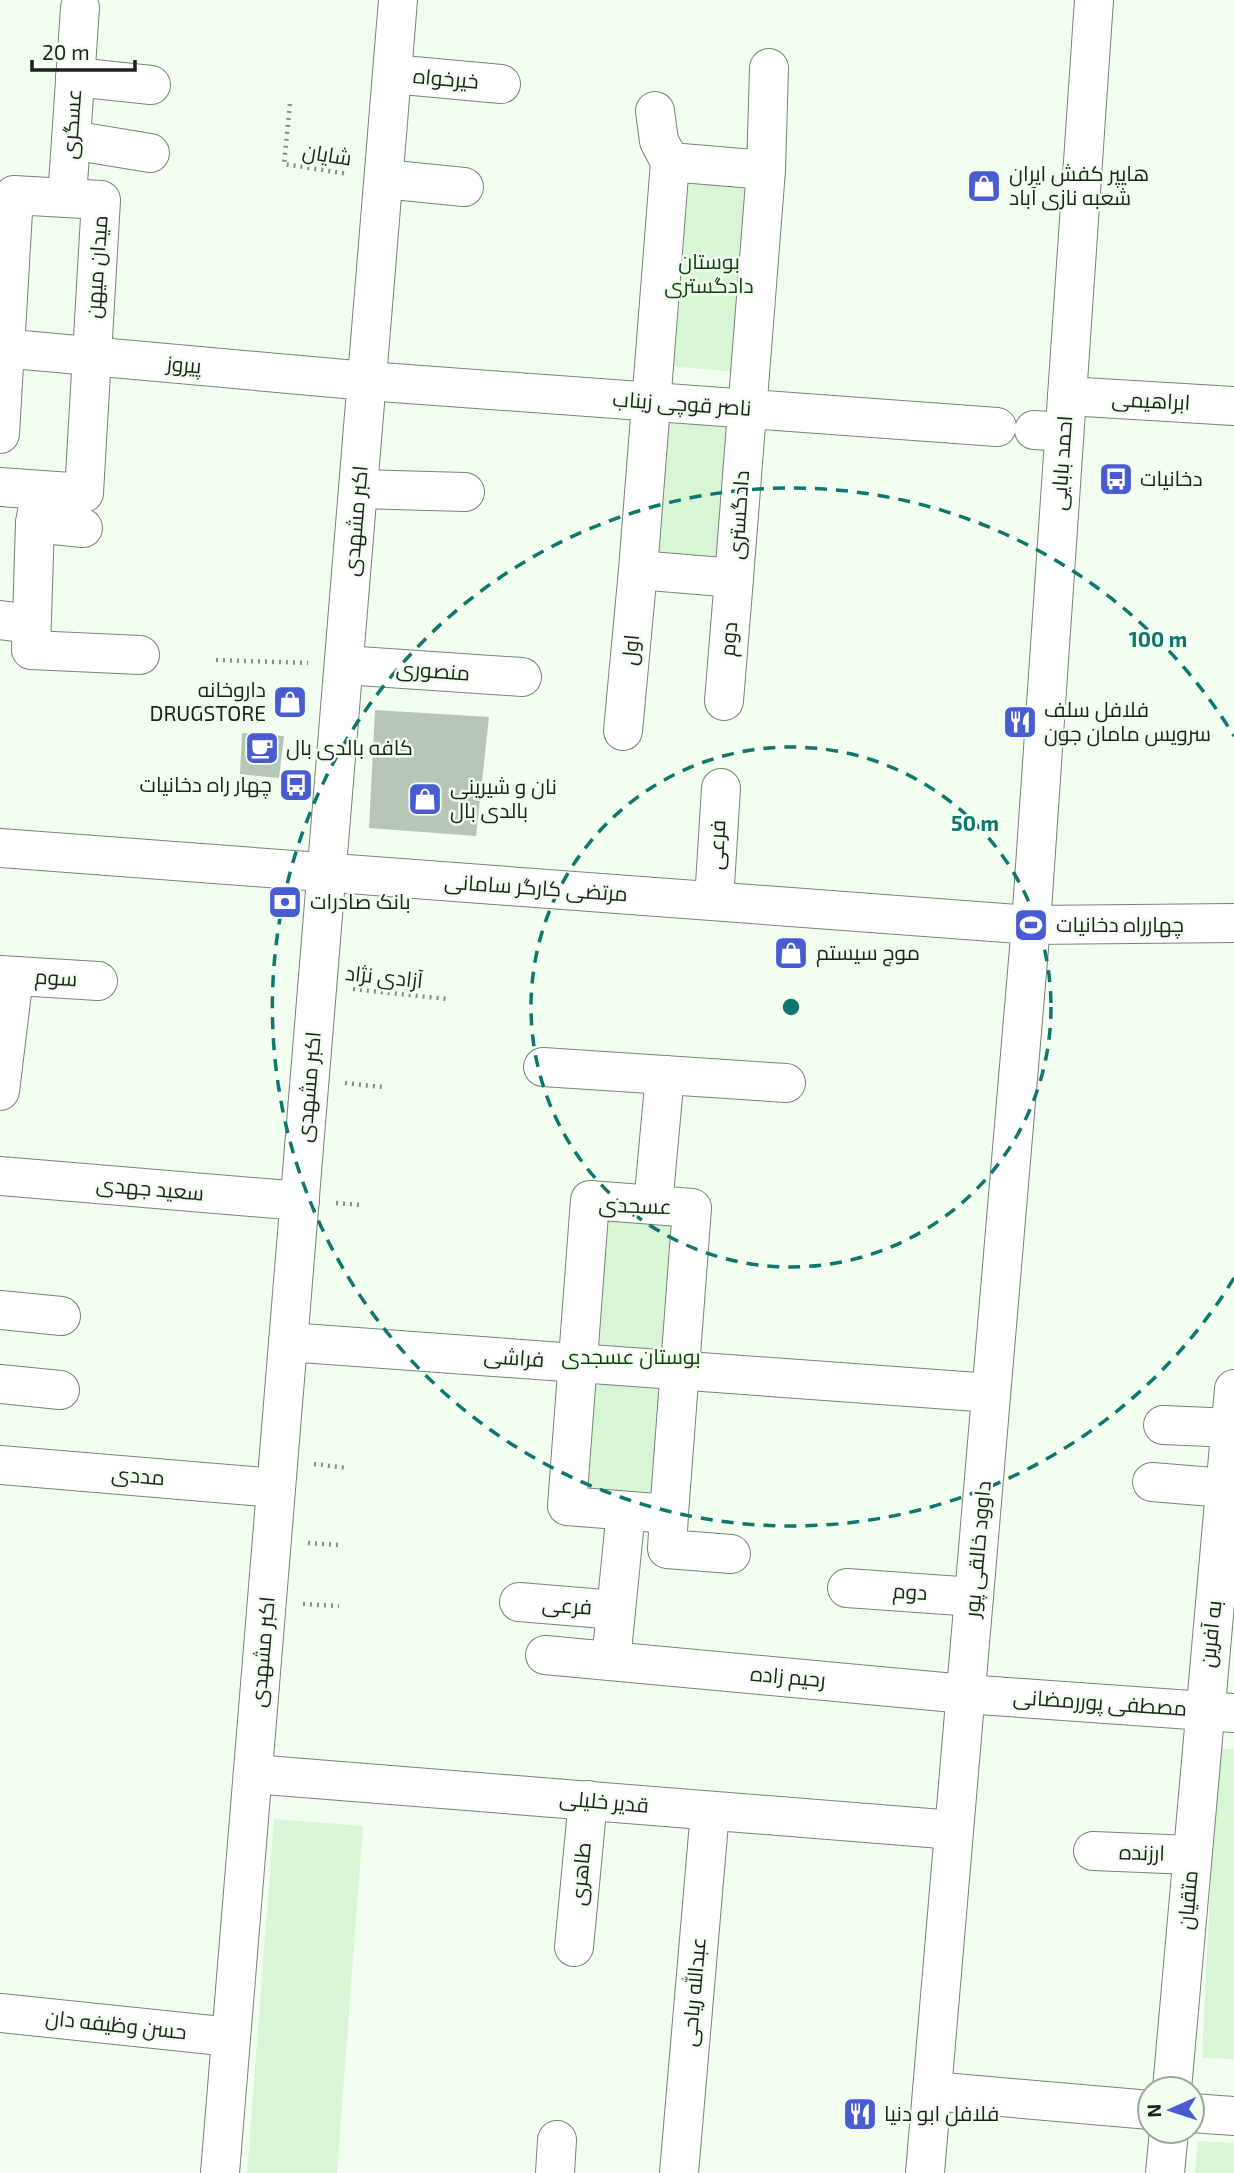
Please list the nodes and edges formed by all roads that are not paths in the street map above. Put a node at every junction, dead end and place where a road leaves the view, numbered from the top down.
1 (398, 0) edge
2 (1094, 0) edge
3 (80, 8) dead end
4 (769, 68) dead end
5 (392, 74) junction
6 (75, 77) junction
7 (501, 84) dead end
8 (151, 85) dead end
9 (655, 111) dead end
10 (71, 141) junction
11 (150, 153) dead end
12 (670, 162) junction
13 (766, 170) junction
14 (384, 179) junction
15 (464, 187) dead end
16 (67, 198) junction
17 (2, 349) edge
18 (91, 356) junction
19 (367, 381) junction
20 (651, 402) junction
21 (1234, 406) edge
22 (747, 409) junction
23 (1040, 421) junction
24 (0, 434) edge
25 (0, 487) edge
26 (358, 489) junction
27 (465, 492) dead end
28 (38, 507) junction
29 (83, 528) dead end
30 (638, 570) junction
31 (734, 578) junction
32 (16, 622) edge
33 (140, 655) dead end
34 (344, 664) junction
35 (522, 677) dead end
36 (724, 701) dead end
37 (623, 731) dead end
38 (721, 788) dead end
39 (0, 848) edge
40 (327, 873) junction
41 (714, 901) junction
42 (1234, 923) edge
43 (1031, 925) junction
44 (7, 975) edge
45 (98, 981) dead end
46 (3, 1036) edge
47 (543, 1067) dead end
48 (665, 1075) junction
49 (786, 1083) dead end
50 (0, 1091) edge
51 (0, 1176) edge
52 (300, 1201) junction
53 (653, 1205) junction
54 (0, 1310) edge
55 (61, 1316) dead end
56 (288, 1342) junction
57 (578, 1363) junction
58 (680, 1370) junction
59 (0, 1384) edge
60 (1234, 1389) edge
61 (60, 1390) dead end
62 (991, 1393) junction
63 (1163, 1425) dead end
64 (1232, 1428) edge
65 (0, 1465) edge
66 (1152, 1482) dead end
67 (276, 1488) junction
68 (1225, 1488) junction
69 (626, 1511) junction
70 (669, 1514) junction
71 (732, 1554) dead end
72 (1225, 1577) edge
73 (847, 1588) dead end
74 (974, 1597) junction
75 (519, 1602) dead end
76 (616, 1610) junction
77 (545, 1655) dead end
78 (611, 1661) junction
79 (965, 1693) junction
80 (1219, 1712) edge
81 (253, 1774) junction
82 (588, 1800) junction
83 (710, 1811) junction
84 (954, 1830) junction
85 (1093, 1851) dead end
86 (1191, 1856) junction
87 (574, 1947) dead end
88 (0, 2013) edge
89 (231, 2037) junction
90 (1173, 2075) edge
91 (932, 2091) junction
92 (1136, 2109) edge
93 (1206, 2114) edge
94 (1234, 2116) edge
95 (1168, 2145) edge
96 (220, 2173) edge
97 (679, 2173) edge
98 (925, 2173) edge
99 (1165, 2173) edge

1 - 5 street, اکبر مشهدی
2 - 23 street, احمد بابایی
3 - 6 street, عسگری
4 - 13 street, دادگستری
5 - 7 street, خیرخواه
5 - 14 street, اکبر مشهدی
6 - 8 street
6 - 10 street, عسگری
9 - 12 street
10 - 11 street
10 - 16 street, عسگری
12 - 13 street
12 - 20 street
13 - 22 street, دادگستری
14 - 15 street
14 - 19 street, اکبر مشهدی
16 - 17 street, میدان میهن
16 - 18 street, میدان میهن
17 - 18 street, پیروز
17 - 24 street, میدان میهن
18 - 19 street, پیروز
18 - 28 street, میدان میهن
19 - 20 street, ناصر قوچی زیناب
19 - 26 street, اکبر مشهدی
20 - 22 street, ناصر قوچی زیناب
20 - 30 street
21 - 23 street, ابراهیمی
22 - 23 street, ناصر قوچی زیناب
22 - 31 street, دادگستری
23 - 43 street, احمد بابایی
25 - 28 street, میدان میهن
26 - 27 street
26 - 34 street, اکبر مشهدی
28 - 29 street
28 - 32 street
30 - 31 street, دادگستری
30 - 37 street, اول
31 - 36 street, دوم
32 - 33 street
34 - 35 street, منصوری
34 - 40 street, اکبر مشهدی
38 - 41 street, فرعی
39 - 40 street, مرتضی کارگر سامانی
40 - 41 street, مرتضی کارگر سامانی
40 - 52 street, اکبر مشهدی
41 - 43 street, مرتضی کارگر سامانی
42 - 43 street, مرتضی کارگر سامانی
43 - 62 street, داوود خالقی پور
44 - 45 street, سوم
44 - 46 street
46 - 50 street
47 - 48 street
48 - 49 street
48 - 53 street
51 - 52 street, سعید جهدی
52 - 56 street, اکبر مشهدی
53 - 57 street, عسجدی
53 - 58 street, عسجدی
54 - 55 street
56 - 57 street, فراشی
56 - 67 street, اکبر مشهدی
57 - 58 street, فراشی
57 - 69 street, عسجدی
58 - 62 street, فراشی
58 - 70 street, عسجدی
59 - 61 street
60 - 64 street, به آفرین
62 - 74 street, داوود خالقی پور
63 - 64 street
64 - 68 street, به آفرین
65 - 67 street, مددی
66 - 68 street
67 - 81 street, اکبر مشهدی
68 - 72 street, به آفرین
69 - 70 street, عسجدی
69 - 76 street
70 - 71 street
72 - 80 street, به آفرین
73 - 74 street, دوم
74 - 79 street, داوود خالقی پور
75 - 76 street, فرعی
76 - 78 street
77 - 78 street
78 - 79 street, رحیم زاده
79 - 80 street, مصطفی پوررمضانی
79 - 84 street, داوود خالقی پور
80 - 86 street, متقیان
81 - 82 street, قدیر خلیلی
81 - 89 street, اکبر مشهدی
82 - 83 street, قدیر خلیلی
82 - 87 street, طاهری
83 - 84 street, قدیر خلیلی
83 - 97 street, عبدالله ریاحی
84 - 91 street, داوود خالقی پور
85 - 86 street, ارزنده
86 - 90 street, متقیان
88 - 89 street, حسن وظیفه دان
89 - 96 street, اکبر مشهدی
91 - 92 street
91 - 98 street, داوود خالقی پور
93 - 94 street
95 - 99 street

